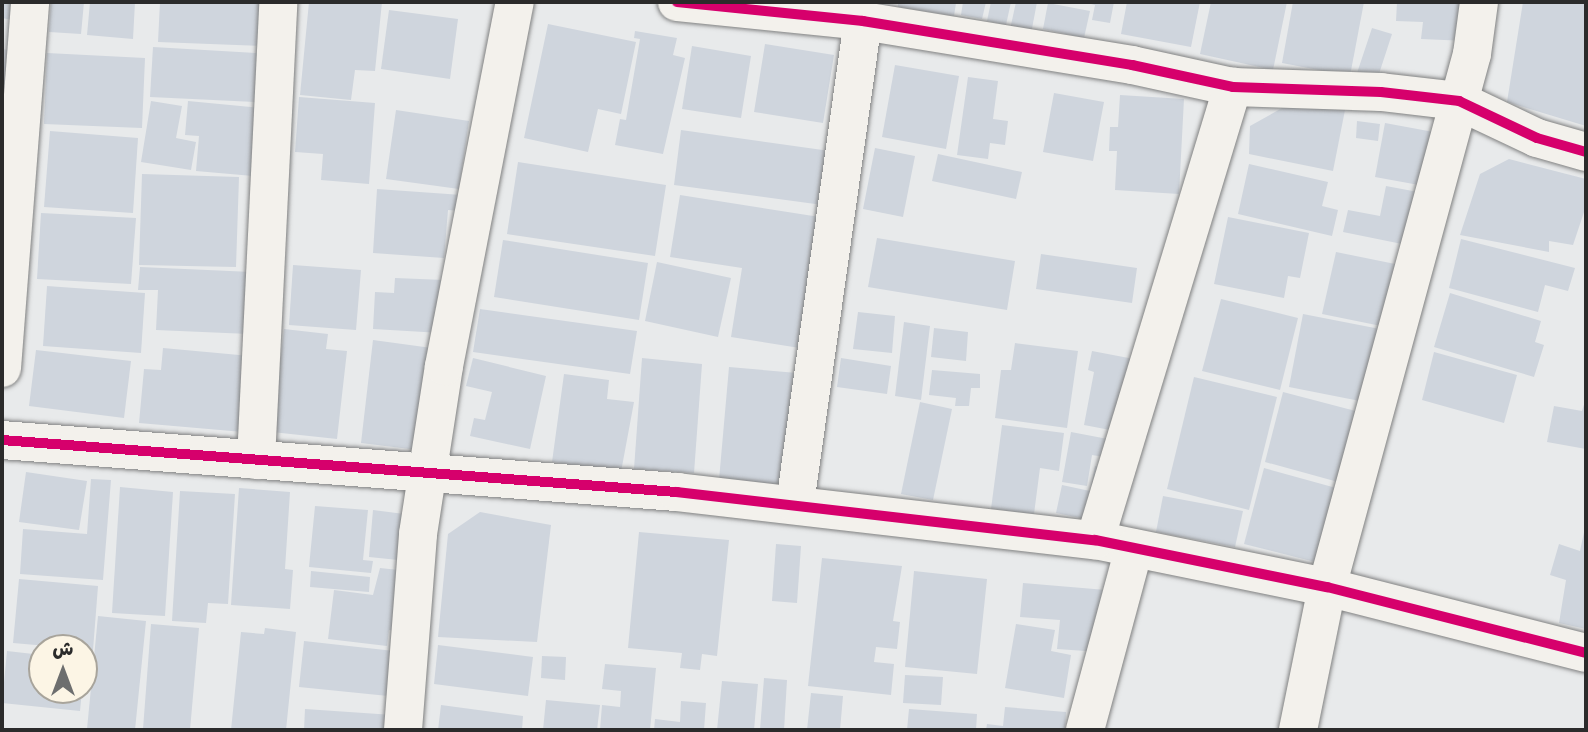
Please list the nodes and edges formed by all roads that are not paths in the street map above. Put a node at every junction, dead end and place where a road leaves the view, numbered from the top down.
1 (30, 2) edge
2 (278, 2) edge
3 (515, 2) edge
4 (677, 2) edge
5 (1479, 2) edge
6 (863, 21) junction
7 (1233, 87) junction
8 (1459, 102) junction
9 (1586, 152) edge
10 (2, 368) edge
11 (2, 440) edge
12 (256, 460) junction
13 (428, 471) junction
14 (794, 503) junction
15 (1094, 540) junction
16 (1134, 549) junction
17 (1327, 587) junction
18 (1586, 653) edge
19 (403, 730) edge
20 (1084, 730) edge
21 (1298, 730) edge

1 - 10 street
2 - 12 street
3 - 13 street
4 - 6 street
5 - 8 street
6 - 7 street
6 - 14 street
7 - 8 street
7 - 15 street
8 - 9 street
8 - 17 street
11 - 12 street
12 - 13 street
13 - 14 street
13 - 19 street
14 - 15 street
15 - 16 street
16 - 17 street
16 - 20 street
17 - 18 street
17 - 21 street

